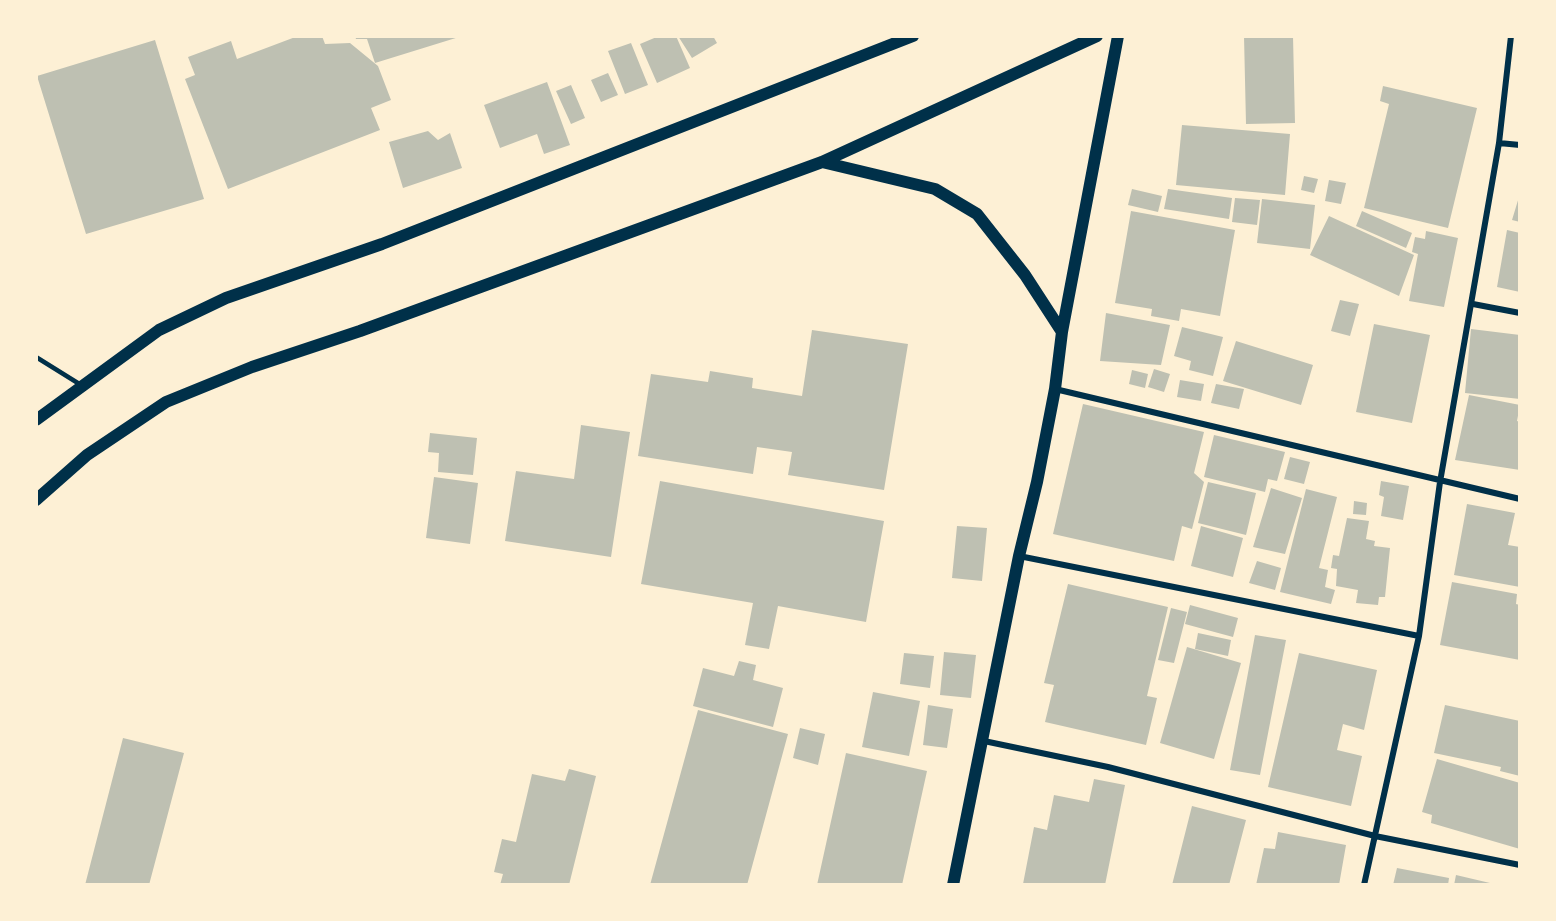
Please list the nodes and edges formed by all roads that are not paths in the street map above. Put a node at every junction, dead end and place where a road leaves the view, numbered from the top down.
1 (913, 36) edge
2 (1097, 36) edge
3 (1118, 36) edge
4 (1510, 36) edge
5 (1499, 143) junction
6 (1520, 146) edge
7 (822, 162) junction
8 (1473, 304) junction
9 (1520, 313) edge
10 (1062, 332) junction
11 (36, 357) edge
12 (83, 386) junction
13 (1055, 389) junction
14 (36, 420) edge
15 (1440, 482) junction
16 (1520, 499) edge
17 (36, 500) edge
18 (1019, 556) junction
19 (1419, 636) junction
20 (984, 741) junction
21 (1375, 836) junction
22 (1520, 865) edge
23 (953, 885) edge
24 (1364, 885) edge

1 - 12 main road
2 - 7 main road
3 - 10 main road
4 - 5 street
5 - 6 street
5 - 8 street
7 - 10 main road
7 - 17 main road
8 - 9 street
8 - 15 street
10 - 13 main road
11 - 12 lane
12 - 14 main road
13 - 15 street
13 - 18 main road
15 - 16 street
15 - 19 street
18 - 19 street
18 - 20 main road
19 - 21 street
20 - 21 street
20 - 23 main road
21 - 22 street
21 - 24 street

